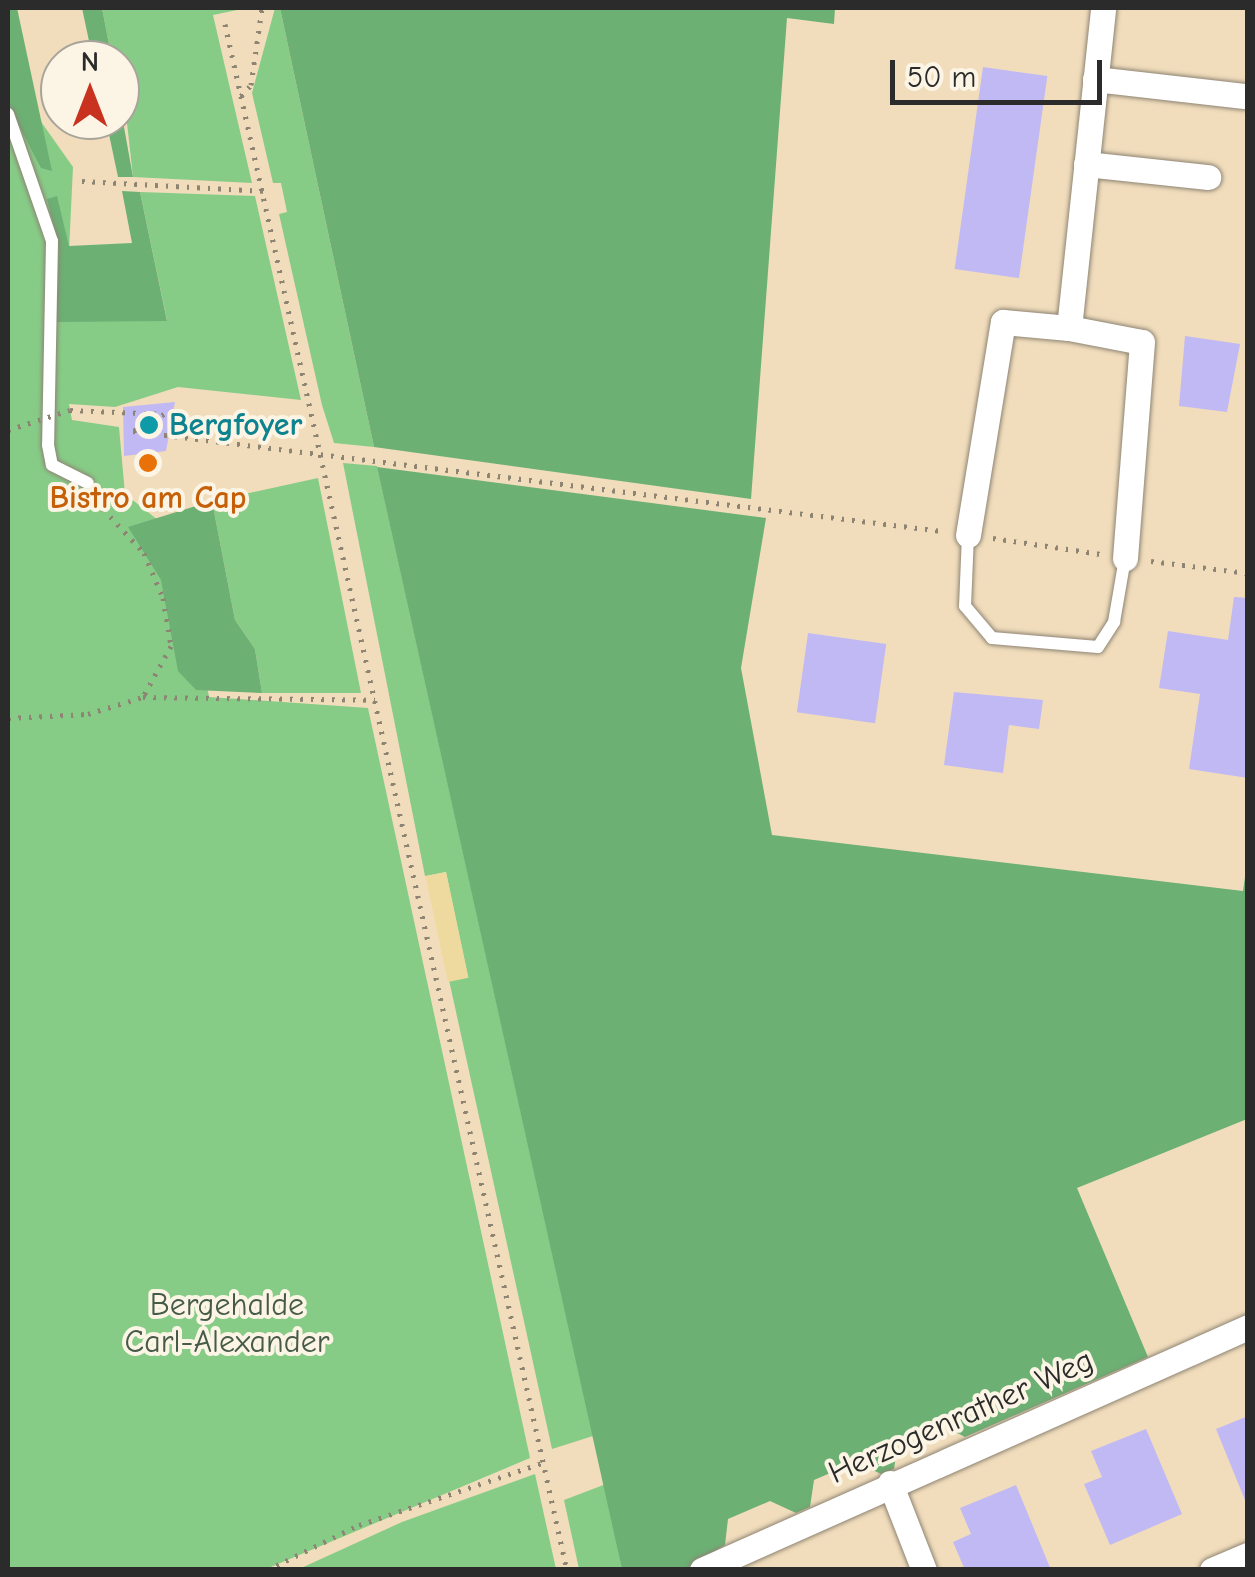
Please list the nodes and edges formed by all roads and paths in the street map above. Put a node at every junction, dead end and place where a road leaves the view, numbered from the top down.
1 (262, 8) edge
2 (1103, 8) edge
3 (225, 24) dead end
4 (1095, 79) junction
5 (242, 96) junction
6 (1244, 96) dead end
7 (8, 114) edge
8 (1086, 164) junction
9 (1208, 177) dead end
10 (82, 181) dead end
11 (268, 191) junction
12 (1070, 328) junction
13 (8, 430) edge
14 (322, 452) junction
15 (88, 482) joint
16 (969, 535) junction
17 (1126, 558) junction
18 (1248, 573) edge
19 (143, 697) junction
20 (376, 700) junction
21 (8, 718) edge
22 (1248, 1327) edge
23 (542, 1463) junction
24 (890, 1483) junction
25 (1248, 1555) edge
26 (267, 1570) edge
27 (568, 1570) edge
28 (702, 1570) edge
29 (924, 1570) edge
30 (1212, 1570) edge

1 - 5 path
2 - 4 street
3 - 5 path
4 - 6 street
4 - 8 street
5 - 11 path
7 - 15 lane
8 - 9 street
8 - 12 street
10 - 11 path
11 - 14 path
12 - 16 street
12 - 17 street
13 - 14 path, bridge
14 - 16 path
14 - 20 path
15 - 19 path
16 - 17 path
16 - 17 lane
17 - 18 path
19 - 20 path
19 - 21 path
20 - 23 path
22 - 24 street, Herzogenrather Weg
23 - 26 path
23 - 27 path
24 - 28 street, Herzogenrather Weg
24 - 29 street
25 - 30 street

